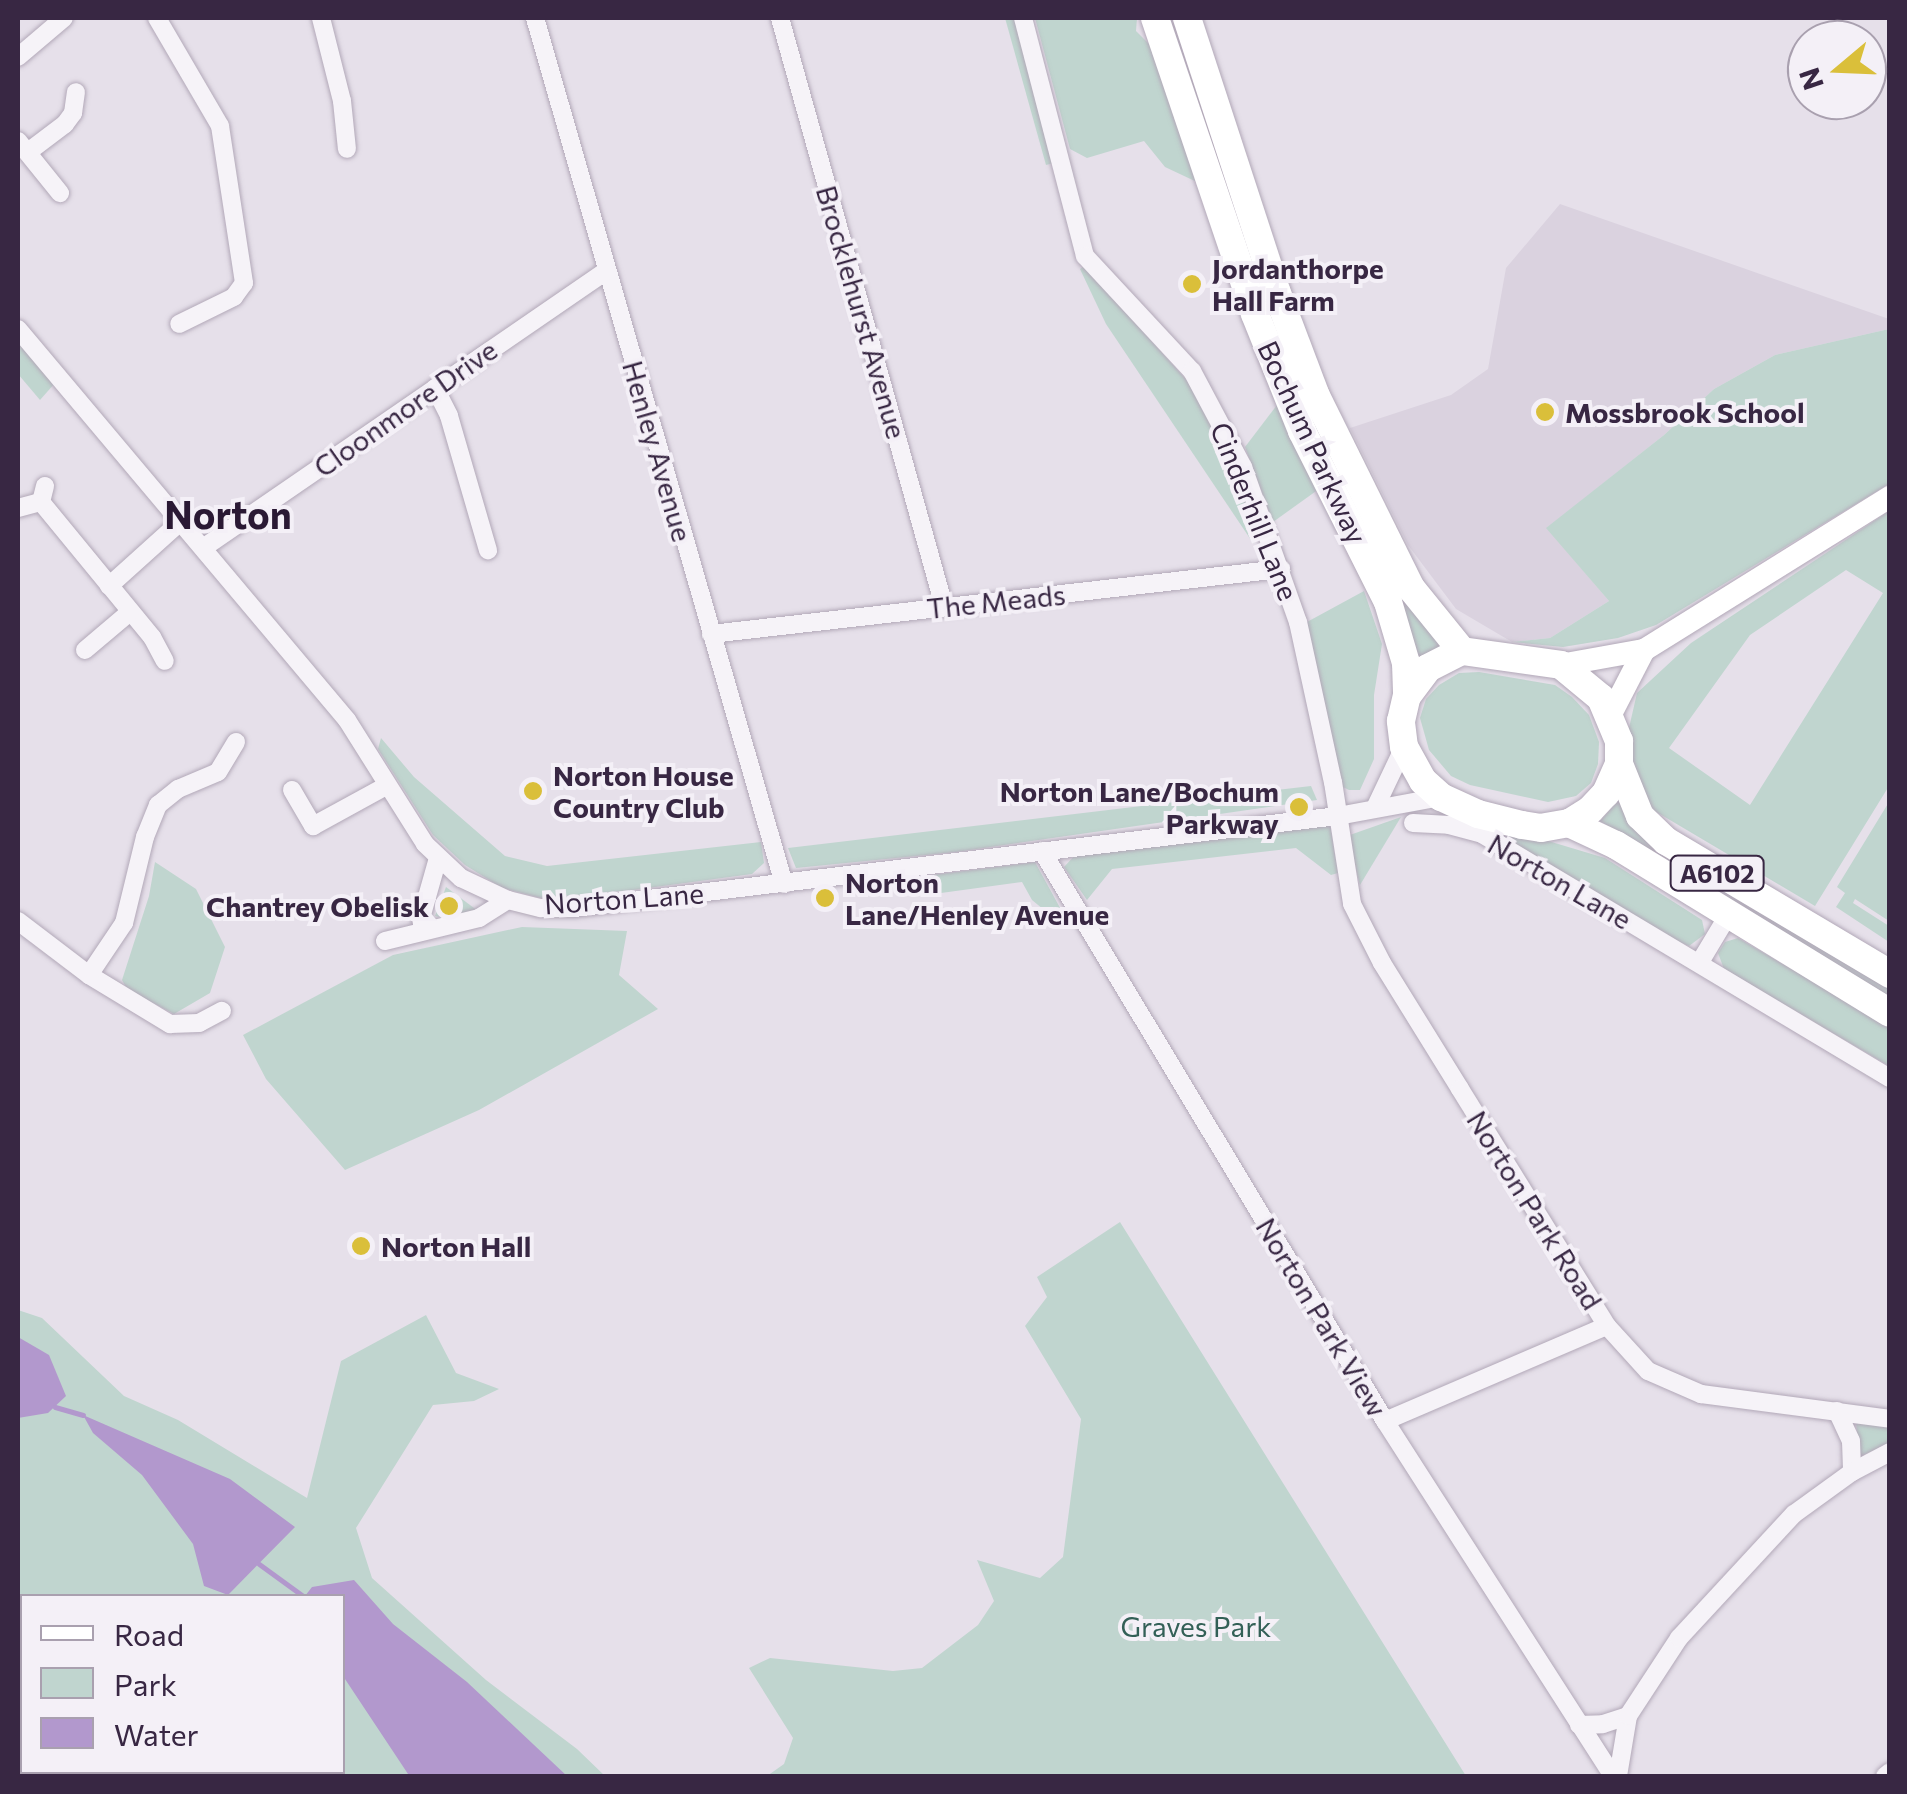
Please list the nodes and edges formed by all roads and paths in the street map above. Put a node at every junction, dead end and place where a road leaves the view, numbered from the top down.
1 (64, 18) edge
2 (157, 18) edge
3 (321, 18) edge
4 (534, 18) edge
5 (780, 18) edge
6 (1023, 18) edge
7 (1155, 18) edge
8 (1187, 18) edge
9 (18, 56) edge
10 (76, 92) dead end
11 (23, 147) edge
12 (347, 150) dead end
13 (60, 192) dead end
14 (607, 270) junction
15 (179, 324) dead end
16 (18, 329) edge
17 (435, 388) junction
18 (1890, 497) edge
19 (18, 508) edge
20 (180, 522) junction
21 (203, 548) junction
22 (488, 550) dead end
23 (1281, 569) junction
24 (109, 586) junction
25 (944, 606) junction
26 (130, 612) junction
27 (710, 634) junction
28 (85, 650) dead end
29 (1644, 650) junction
30 (1462, 651) junction
31 (165, 661) dead end
32 (1562, 665) junction
33 (1407, 696) junction
34 (1610, 716) junction
35 (236, 742) dead end
36 (1404, 747) junction
37 (1620, 764) junction
38 (386, 786) junction
39 (292, 790) dead end
40 (1441, 797) junction
41 (1375, 808) junction
42 (1338, 816) junction
43 (1413, 823) dead end
44 (1569, 823) junction
45 (1042, 850) junction
46 (438, 858) junction
47 (784, 884) junction
48 (508, 900) junction
49 (1727, 917) junction
50 (18, 921) edge
51 (423, 930) junction
52 (385, 941) dead end
53 (1700, 962) junction
54 (1890, 974) edge
55 (89, 975) junction
56 (222, 1011) dead end
57 (1890, 1013) edge
58 (1890, 1078) edge
59 (1607, 1326) junction
60 (1837, 1411) junction
61 (1890, 1419) edge
62 (1384, 1421) junction
63 (1890, 1452) edge
64 (1852, 1472) junction
65 (1628, 1716) junction
66 (1579, 1724) junction
67 (1616, 1776) edge

1 - 9 street
2 - 15 street
3 - 12 street
4 - 14 street, Henley Avenue
5 - 25 street, Brocklehurst Avenue
6 - 23 street, Cinderhill Lane
7 - 33 highway, Bochum Parkway
8 - 30 highway, Bochum Parkway
10 - 11 street
11 - 13 street
14 - 17 street, Cloonmore Drive
14 - 27 street, Henley Avenue
16 - 20 street, Norton Lane
17 - 21 street, Cloonmore Drive
17 - 22 street
18 - 29 main road
19 - 24 street
20 - 21 street, Norton Lane
20 - 24 street
21 - 38 street, Norton Lane
23 - 25 street, The Meads
23 - 42 street, Cinderhill Lane
24 - 26 street
25 - 27 street, The Meads
26 - 28 street
26 - 31 street
27 - 47 street, Henley Avenue
29 - 32 main road
29 - 34 main road
30 - 32 highway
30 - 33 highway
32 - 34 highway
33 - 36 highway
34 - 37 highway
35 - 55 street
36 - 40 highway
36 - 41 street
37 - 44 highway
37 - 54 highway, A6102
38 - 39 street
38 - 46 street, Norton Lane
40 - 41 street, Norton Lane
40 - 44 highway
41 - 42 street, Norton Lane
42 - 45 street, Norton Lane
42 - 59 street, Norton Park Road
43 - 53 street, Norton Lane
44 - 49 highway, A6102
45 - 47 street, Norton Lane
45 - 62 street, Norton Park View
46 - 48 street, Norton Lane
46 - 51 street
47 - 48 street, Norton Lane
48 - 51 street
49 - 53 street
49 - 57 highway, A6102
50 - 55 street
51 - 52 street
53 - 58 street, Norton Lane
55 - 56 street
59 - 60 street, Norton Park Road
59 - 62 street
60 - 61 street, Norton Park Road
60 - 64 street
62 - 66 street, Norton Park View
63 - 64 street
64 - 65 street
65 - 66 street
65 - 67 street
66 - 67 street, Norton Park View

